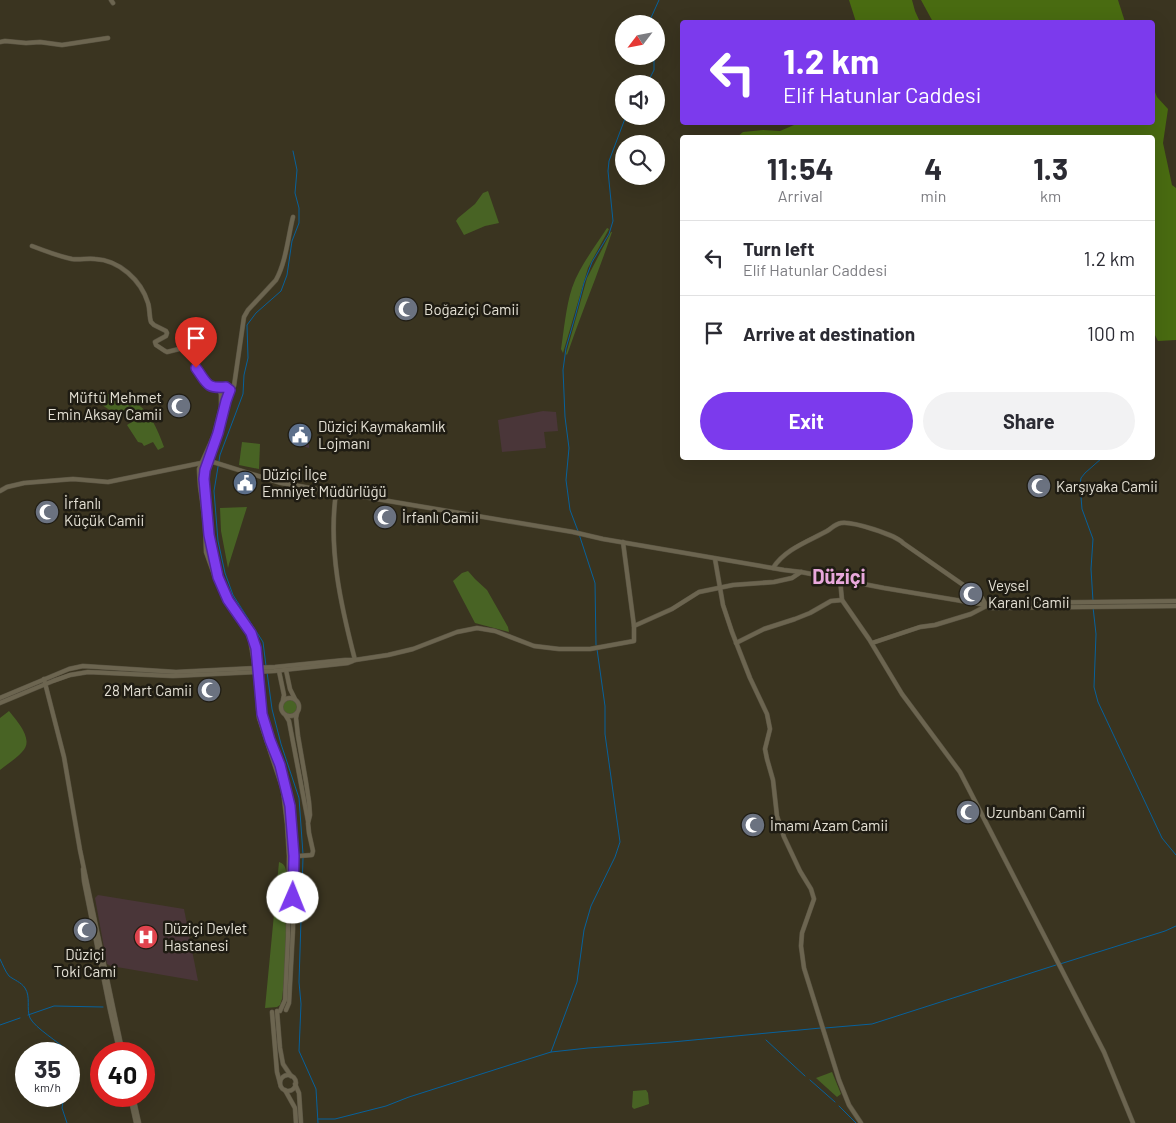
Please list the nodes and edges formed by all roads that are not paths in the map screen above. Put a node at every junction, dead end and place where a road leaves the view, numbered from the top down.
1 (108, 38) dead end
2 (0, 42) edge
3 (293, 217) dead end
4 (32, 246) dead end
5 (234, 386) junction
6 (216, 388) junction
7 (226, 388) junction
8 (221, 393) junction
9 (229, 394) junction
10 (207, 462) junction
11 (201, 463) junction
12 (0, 491) edge
13 (336, 493) junction
14 (623, 542) junction
15 (715, 559) junction
16 (773, 568) junction
17 (801, 572) junction
18 (840, 580) junction
19 (720, 587) junction
20 (842, 600) junction
21 (1176, 601) edge
22 (1092, 604) junction
23 (986, 605) junction
24 (1176, 606) edge
25 (634, 626) junction
26 (736, 643) junction
27 (872, 643) junction
28 (355, 660) junction
29 (257, 670) junction
30 (276, 670) junction
31 (286, 670) junction
32 (44, 682) junction
33 (0, 698) edge
34 (295, 699) junction
35 (283, 700) junction
36 (0, 703) edge
37 (297, 713) junction
38 (286, 716) junction
39 (308, 823) junction
40 (299, 856) dead end
41 (286, 1010) dead end
42 (276, 1011) junction
43 (119, 1042) edge
44 (291, 1076) junction
45 (280, 1083) junction
46 (295, 1083) junction
47 (285, 1090) junction
48 (134, 1107) edge
49 (138, 1123) edge
50 (296, 1123) edge
51 (302, 1123) edge
52 (861, 1123) edge
53 (1133, 1123) edge

1 - 2 street
3 - 5 street
4 - 6 street
5 - 7 street
5 - 9 street
6 - 7 street
6 - 8 street
7 - 8 street
7 - 9 street
8 - 9 street
8 - 11 street
9 - 10 street
10 - 11 street
10 - 13 street
10 - 29 street
11 - 12 street
11 - 29 street
13 - 14 street
13 - 28 street
14 - 15 street
14 - 25 street
15 - 16 street
15 - 19 street
16 - 17 street
16 - 23 street
17 - 18 street
17 - 19 street
18 - 20 street
18 - 23 street
19 - 25 street
19 - 26 street
20 - 26 street
20 - 27 street
21 - 22 street
22 - 23 street
22 - 24 street
23 - 27 street
25 - 28 street
26 - 52 street
27 - 53 street
28 - 30 street
28 - 31 street
29 - 30 street
29 - 32 street
29 - 41 street
29 - 42 street
30 - 31 street
30 - 35 street
31 - 34 street
32 - 33 street
32 - 36 street
32 - 43 street
34 - 35 street
34 - 37 street
35 - 38 street
37 - 38 street
37 - 39 street
38 - 39 street
39 - 40 street
42 - 44 street
42 - 45 street
44 - 45 street
44 - 46 street
45 - 47 street
46 - 47 street
46 - 51 street
47 - 50 street
48 - 49 street

